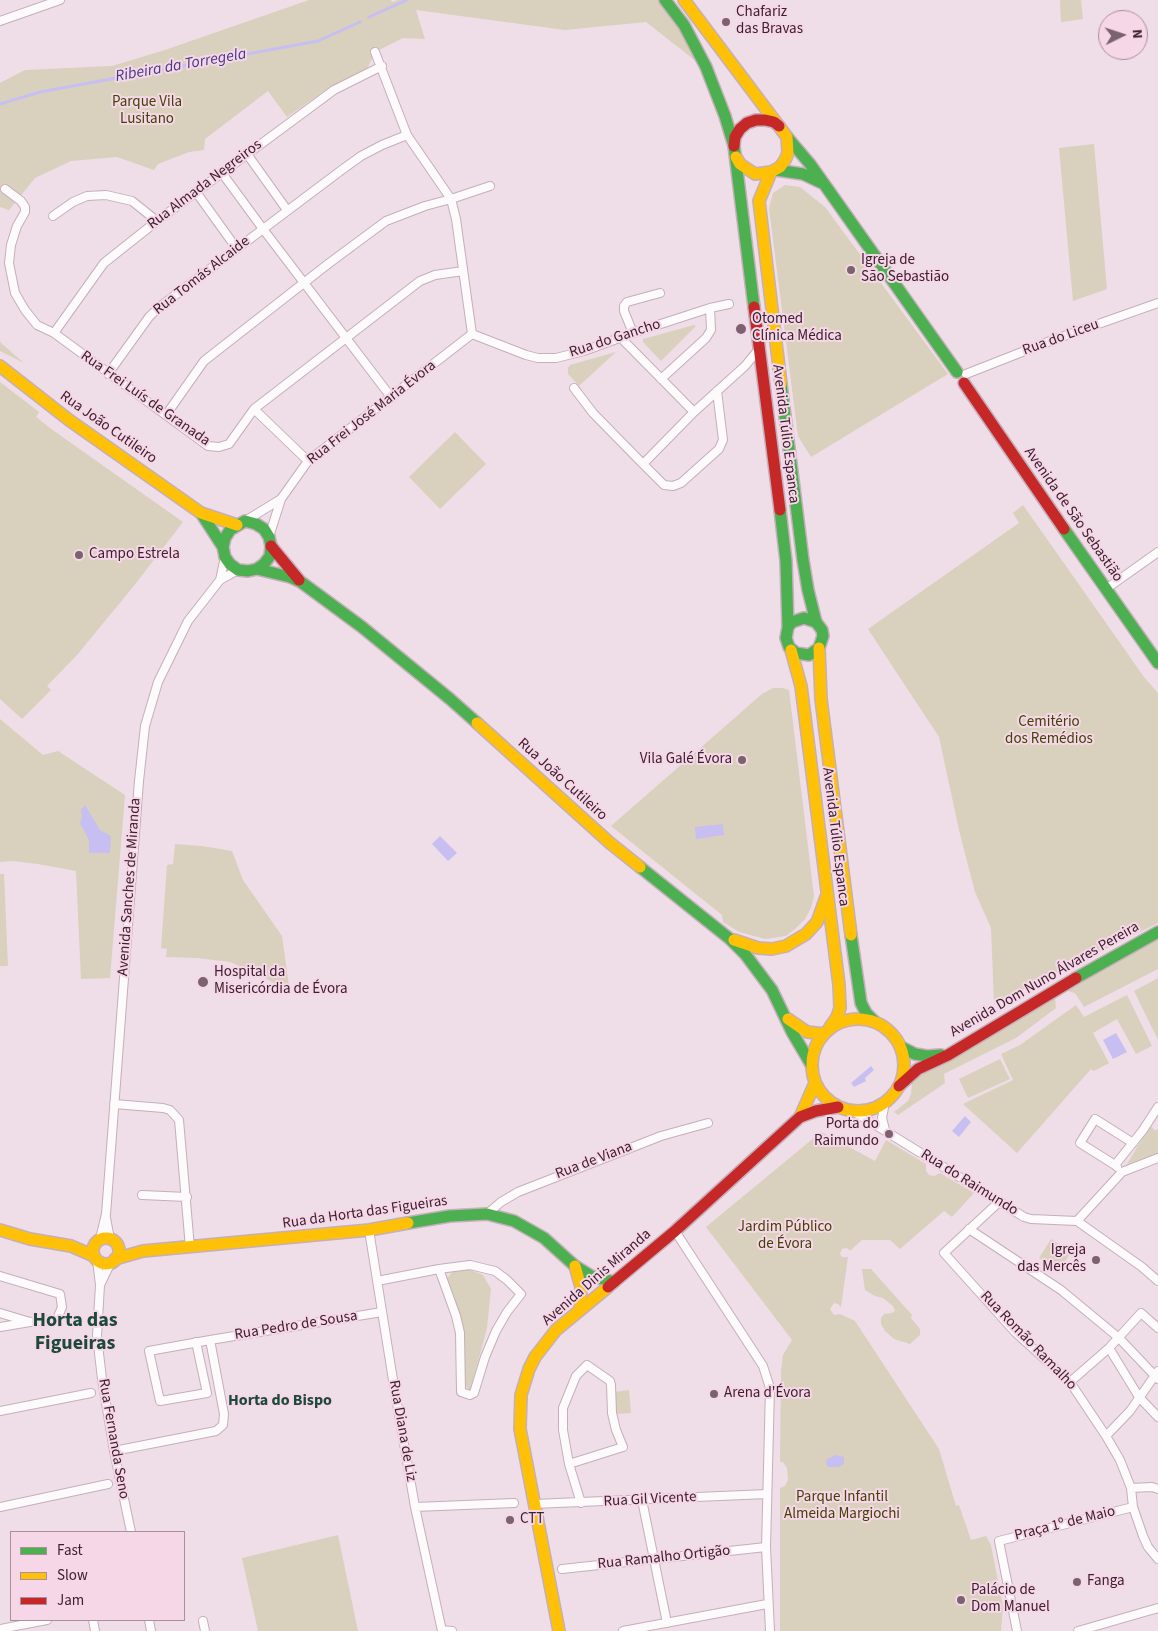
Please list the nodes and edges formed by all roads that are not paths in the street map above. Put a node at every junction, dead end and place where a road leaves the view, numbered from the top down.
1 (60, 0) edge
2 (665, 0) edge
3 (684, 0) edge
4 (37, 4) edge
5 (0, 21) edge
6 (375, 52) dead end
7 (382, 66) junction
8 (784, 132) junction
9 (407, 135) junction
10 (735, 152) junction
11 (247, 154) junction
12 (774, 171) junction
13 (222, 173) junction
14 (822, 183) junction
15 (490, 186) dead end
16 (5, 189) dead end
17 (196, 192) junction
18 (451, 199) junction
19 (287, 210) junction
20 (53, 216) dead end
21 (157, 221) junction
22 (263, 229) junction
23 (237, 249) junction
24 (463, 271) junction
25 (304, 283) junction
26 (660, 293) dead end
27 (1158, 303) edge
28 (729, 304) dead end
29 (710, 308) junction
30 (54, 333) junction
31 (634, 333) junction
32 (472, 334) junction
33 (346, 338) junction
34 (620, 338) junction
35 (759, 349) junction
36 (0, 366) edge
37 (745, 366) junction
38 (108, 374) junction
39 (762, 376) junction
40 (962, 376) junction
41 (661, 379) junction
42 (574, 388) dead end
43 (717, 391) junction
44 (391, 397) junction
45 (254, 410) junction
46 (694, 412) junction
47 (166, 415) junction
48 (308, 461) junction
49 (644, 464) junction
50 (281, 499) junction
51 (201, 513) junction
52 (241, 523) junction
53 (270, 542) junction
54 (224, 552) junction
55 (1158, 552) edge
56 (257, 569) junction
57 (238, 570) junction
58 (220, 580) junction
59 (301, 582) junction
60 (1106, 589) junction
61 (816, 622) junction
62 (788, 627) junction
63 (819, 648) junction
64 (791, 650) junction
65 (1158, 663) edge
66 (827, 892) junction
67 (1158, 932) edge
68 (730, 939) junction
69 (785, 1017) junction
70 (876, 1022) junction
71 (827, 1031) junction
72 (901, 1047) junction
73 (948, 1055) junction
74 (812, 1066) junction
75 (815, 1083) junction
76 (899, 1086) junction
77 (885, 1102) junction
78 (114, 1104) junction
79 (838, 1107) junction
80 (1158, 1107) edge
81 (853, 1111) junction
82 (800, 1117) junction
83 (708, 1123) dead end
84 (885, 1130) junction
85 (1133, 1143) junction
86 (1158, 1158) edge
87 (1115, 1165) junction
88 (1122, 1172) junction
89 (142, 1195) dead end
90 (187, 1197) junction
91 (999, 1202) junction
92 (487, 1214) junction
93 (1077, 1221) junction
94 (970, 1229) junction
95 (0, 1230) edge
96 (369, 1230) junction
97 (675, 1231) junction
98 (106, 1241) junction
99 (71, 1246) junction
100 (190, 1248) junction
101 (142, 1251) junction
102 (95, 1258) junction
103 (113, 1261) junction
104 (575, 1266) junction
105 (439, 1270) junction
106 (0, 1276) edge
107 (1158, 1281) edge
108 (377, 1282) junction
109 (614, 1282) junction
110 (100, 1285) junction
111 (600, 1294) junction
112 (580, 1310) junction
113 (0, 1312) edge
114 (382, 1312) junction
115 (30, 1322) junction
116 (0, 1327) edge
117 (1158, 1328) edge
118 (1119, 1338) junction
119 (210, 1340) junction
120 (196, 1342) junction
121 (1109, 1348) junction
122 (1157, 1375) edge
123 (1070, 1382) junction
124 (91, 1392) dead end
125 (1139, 1397) junction
126 (0, 1411) edge
127 (1158, 1417) edge
128 (1106, 1436) junction
129 (114, 1451) junction
130 (569, 1464) junction
131 (1158, 1479) edge
132 (108, 1484) dead end
133 (1131, 1488) junction
134 (1155, 1488) edge
135 (766, 1494) junction
136 (642, 1500) junction
137 (514, 1503) dead end
138 (580, 1503) junction
139 (534, 1504) junction
140 (0, 1507) edge
141 (416, 1507) junction
142 (1134, 1507) junction
143 (131, 1531) edge
144 (766, 1547) junction
145 (654, 1558) junction
146 (1158, 1559) edge
147 (562, 1569) dead end
148 (767, 1604) junction
149 (1158, 1608) edge
150 (42, 1621) edge
151 (203, 1621) dead end
152 (667, 1623) junction
153 (0, 1629) edge
154 (442, 1630) edge
155 (205, 1631) edge
156 (452, 1631) edge
157 (559, 1631) edge
158 (622, 1631) edge
159 (770, 1631) edge
160 (1017, 1631) edge
161 (1078, 1631) edge

1 - 4 street
2 - 10 main road, Avenida Túlio Espanca
3 - 8 main road
4 - 5 street
6 - 7 street
7 - 9 street
7 - 11 street, Rua Almada Negreiros
8 - 10 main road
8 - 12 main road, Avenida Túlio Espanca
8 - 14 main road, Avenida de São Sebastião
9 - 18 street
9 - 19 street, Rua Tomás Alcaide
10 - 12 main road, Avenida Túlio Espanca
10 - 35 main road, Avenida Túlio Espanca
11 - 13 street, Rua Almada Negreiros
11 - 19 street
12 - 14 main road
12 - 61 main road, Avenida Túlio Espanca
13 - 17 street, Rua Almada Negreiros
13 - 22 street
14 - 40 main road, Avenida de São Sebastião
15 - 18 street
16 - 30 street, Rua Frei Luís de Granada
17 - 21 street, Rua Almada Negreiros
17 - 23 street
18 - 24 street
18 - 25 street
19 - 22 street, Rua Tomás Alcaide
20 - 21 street
21 - 30 street, Rua Almada Negreiros
22 - 23 street, Rua Tomás Alcaide
22 - 25 street
23 - 38 street, Rua Tomás Alcaide
24 - 32 street
24 - 33 street, Rua Frei Luís de Granada
25 - 33 street
25 - 47 street
26 - 31 street
27 - 40 street, Rua do Liceu
28 - 29 street, Rua do Gancho
29 - 31 street, Rua do Gancho
29 - 41 street
30 - 38 street, Rua Frei Luís de Granada
31 - 34 street, Rua do Gancho
32 - 34 street, Rua do Gancho
32 - 44 street, Rua Frei José Maria Évora
33 - 44 street
33 - 45 street, Rua Frei Luís de Granada
34 - 41 street
35 - 37 street
35 - 39 main road, Avenida Túlio Espanca
36 - 51 main road, Rua João Cutileiro
37 - 39 street
37 - 43 street
38 - 47 street, Rua Frei Luís de Granada
39 - 62 main road, Avenida Túlio Espanca
40 - 60 main road, Avenida de São Sebastião
41 - 46 street
42 - 49 street
43 - 46 street
43 - 49 street
44 - 48 street, Rua Frei José Maria Évora
45 - 47 street, Rua Frei Luís de Granada
45 - 48 street
46 - 49 street
48 - 50 street, Rua Frei José Maria Évora
50 - 52 street, Rua Frei José Maria Évora
50 - 53 street, Rua Frei José Maria Évora
51 - 52 main road, Rua João Cutileiro
51 - 54 main road, Rua João Cutileiro
52 - 53 main road, Rua João Cutileiro
52 - 54 main road
53 - 56 main road
53 - 59 main road, Rua João Cutileiro
54 - 57 main road, Rua João Cutileiro
54 - 58 street, Avenida Sanches de Miranda
55 - 60 street
56 - 57 main road, Rua João Cutileiro
56 - 59 main road, Rua João Cutileiro
57 - 58 street, Avenida Sanches de Miranda
58 - 78 street, Avenida Sanches de Miranda
59 - 68 main road, Rua João Cutileiro
60 - 65 main road, Avenida de São Sebastião
61 - 62 main road
61 - 63 main road, Avenida Túlio Espanca
62 - 64 main road, Avenida Túlio Espanca
63 - 64 main road
63 - 70 main road, Avenida Túlio Espanca
64 - 66 main road, Avenida Túlio Espanca
66 - 68 main road
66 - 71 main road, Avenida Túlio Espanca
67 - 73 main road, Avenida Dom Nuno Álvares Pereira
68 - 69 main road, Rua João Cutileiro
69 - 71 main road
69 - 74 main road, Rua João Cutileiro
70 - 71 main road
70 - 72 main road
71 - 74 main road
72 - 73 main road, Avenida Dom Nuno Álvares Pereira
72 - 76 main road
73 - 76 main road, Avenida Dom Nuno Álvares Pereira
74 - 75 main road
75 - 79 main road
75 - 82 main road, Avenida Dinis Miranda
76 - 77 main road
77 - 81 main road
77 - 84 street
78 - 90 street
78 - 98 street, Avenida Sanches de Miranda
79 - 81 main road
79 - 82 main road, Avenida Dinis Miranda
80 - 85 street
81 - 84 street, Rua do Raimundo
82 - 97 main road, Avenida Dinis Miranda
83 - 92 street, Rua de Viana
84 - 91 street, Rua do Raimundo
85 - 87 street
85 - 87 street
86 - 88 street
87 - 88 street
88 - 93 street
89 - 90 street
90 - 100 street
91 - 93 street, Rua do Raimundo
91 - 94 street
92 - 96 main road, Rua da Horta das Figueiras
92 - 104 main road, Rua da Horta das Figueiras
93 - 107 street
94 - 118 street
94 - 123 street, Rua Romão Ramalho
95 - 99 main road, Rua da Horta das Figueiras
96 - 100 main road, Rua da Horta das Figueiras
96 - 108 street, Rua Diana de Liz
97 - 109 main road, Avenida Dinis Miranda
97 - 135 street
98 - 99 main road, Rua da Horta das Figueiras
98 - 101 main road, Rua da Horta das Figueiras
98 - 102 main road
98 - 103 main road
99 - 102 main road, Rua da Horta das Figueiras
100 - 101 main road, Rua da Horta das Figueiras
101 - 103 main road, Rua da Horta das Figueiras
102 - 103 main road, Rua da Horta das Figueiras
102 - 110 street, Rua Fernanda Seno
103 - 110 street, Rua Fernanda Seno
104 - 109 main road, Rua da Horta das Figueiras
104 - 111 main road, Rua da Horta das Figueiras
104 - 112 main road
105 - 105 street
105 - 108 street
106 - 115 street
108 - 114 street, Rua Diana de Liz
109 - 111 main road, Avenida Dinis Miranda
110 - 129 street, Rua Fernanda Seno
111 - 112 main road, Avenida Dinis Miranda
112 - 139 main road, Avenida Dinis Miranda
113 - 115 street
114 - 119 street, Rua Pedro de Sousa
114 - 141 street, Rua Diana de Liz
115 - 116 street
117 - 118 street
118 - 121 street
118 - 122 street
119 - 120 street, Rua Pedro de Sousa
119 - 129 street
120 - 120 street, Rua Pedro de Sousa
121 - 123 street
121 - 125 street
122 - 125 street
123 - 128 street, Rua Romão Ramalho
124 - 126 street
125 - 127 street
125 - 128 street
128 - 133 street, Rua Romão Ramalho
129 - 143 street, Rua Fernanda Seno
130 - 130 street
130 - 138 street
131 - 134 street
132 - 140 street
133 - 134 street
133 - 142 street, Rua Romão Ramalho
135 - 136 street, Rua Gil Vicente
135 - 144 street
136 - 138 street, Rua Gil Vicente
136 - 145 street
137 - 141 street
138 - 139 street, Rua Gil Vicente
139 - 157 main road, Avenida Dinis Miranda
141 - 154 street, Rua Diana de Liz
142 - 146 street, Rua Romão Ramalho
142 - 160 street, Praça 1º de Maio
144 - 145 street, Rua Ramalho Ortigão
144 - 148 street
145 - 147 street, Rua Ramalho Ortigão
145 - 152 street
148 - 152 street
148 - 159 street
149 - 161 street
150 - 153 street
151 - 155 street
152 - 158 street
154 - 156 street

